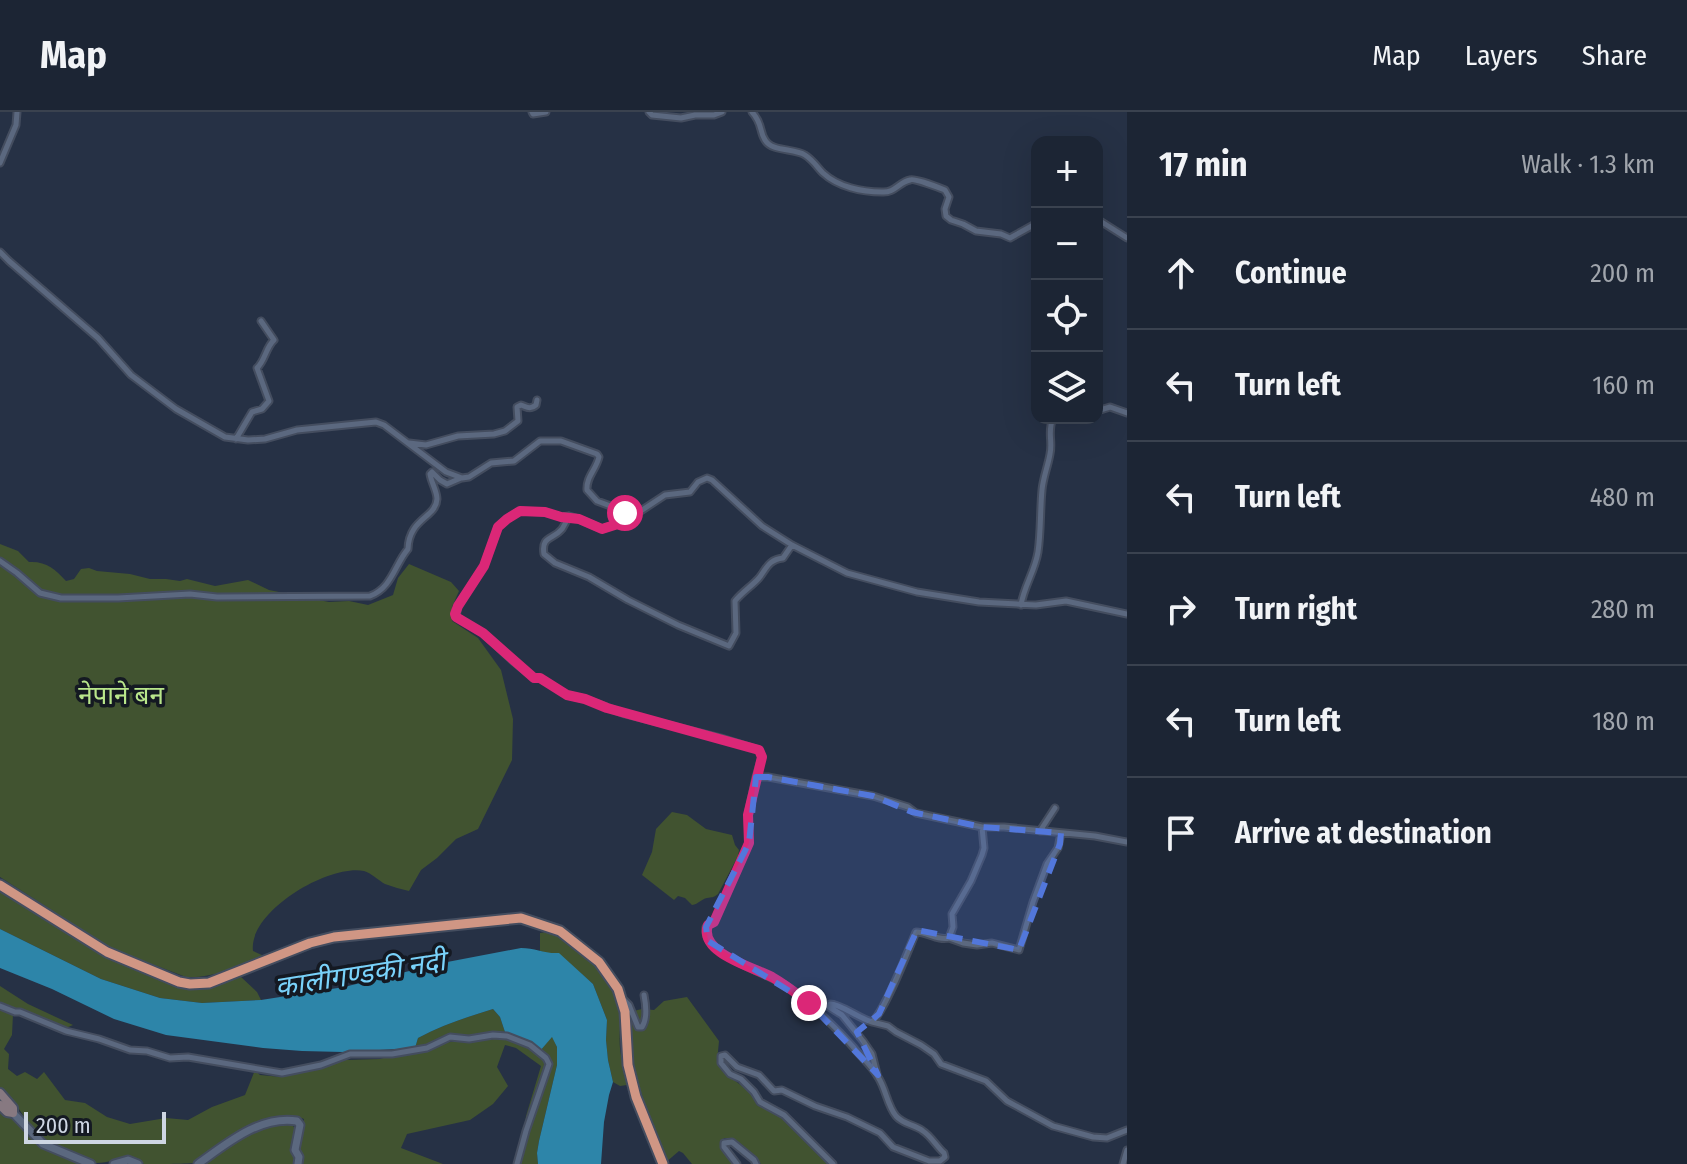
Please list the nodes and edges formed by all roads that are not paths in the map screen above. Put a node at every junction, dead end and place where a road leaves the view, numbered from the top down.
1 (17, 112) edge
2 (532, 112) edge
3 (546, 112) edge
4 (649, 112) edge
5 (722, 112) edge
6 (752, 112) edge
7 (0, 163) edge
8 (1103, 223) edge
9 (1031, 226) edge
10 (1127, 238) edge
11 (0, 252) edge
12 (261, 321) dead end
13 (537, 400) dead end
14 (1103, 409) edge
15 (1127, 413) edge
16 (1051, 424) edge
17 (236, 439) junction
18 (409, 443) junction
19 (462, 478) junction
20 (633, 515) junction
21 (569, 516) junction
22 (792, 545) junction
23 (0, 561) edge
24 (1021, 605) junction
25 (1127, 614) edge
26 (756, 777) junction
27 (1055, 808) dead end
28 (982, 827) junction
29 (1040, 831) junction
30 (1061, 833) junction
31 (1127, 842) edge
32 (0, 885) edge
33 (949, 938) junction
34 (618, 989) junction
35 (644, 995) dead end
36 (0, 1006) edge
37 (872, 1022) junction
38 (878, 1075) junction
39 (0, 1093) edge
40 (0, 1105) edge
41 (13, 1113) junction
42 (1127, 1130) edge
43 (1127, 1150) edge
44 (91, 1164) edge
45 (114, 1164) edge
46 (138, 1164) edge
47 (198, 1164) edge
48 (298, 1164) edge
49 (517, 1164) edge
50 (663, 1164) edge
51 (737, 1164) edge
52 (756, 1164) edge
53 (833, 1164) edge
54 (1123, 1164) edge

1 - 7 street
2 - 3 street
4 - 5 street
6 - 9 street
8 - 10 street
11 - 17 street
12 - 17 street
13 - 18 street
14 - 15 street
16 - 24 street
17 - 18 street
18 - 19 street
19 - 20 street
19 - 23 street
20 - 21 street
20 - 22 street
21 - 22 street
21 - 26 street
22 - 24 street
24 - 25 street
26 - 28 street
26 - 38 street
27 - 29 street
28 - 29 street
28 - 33 street
29 - 30 street
30 - 31 street
30 - 33 street
32 - 34 highway
33 - 37 street
34 - 35 street
34 - 50 highway
36 - 49 street
37 - 38 street
37 - 42 street
38 - 53 street
39 - 41 main road
40 - 41 main road
41 - 44 street
43 - 54 street
45 - 46 street
47 - 48 street
51 - 52 street

